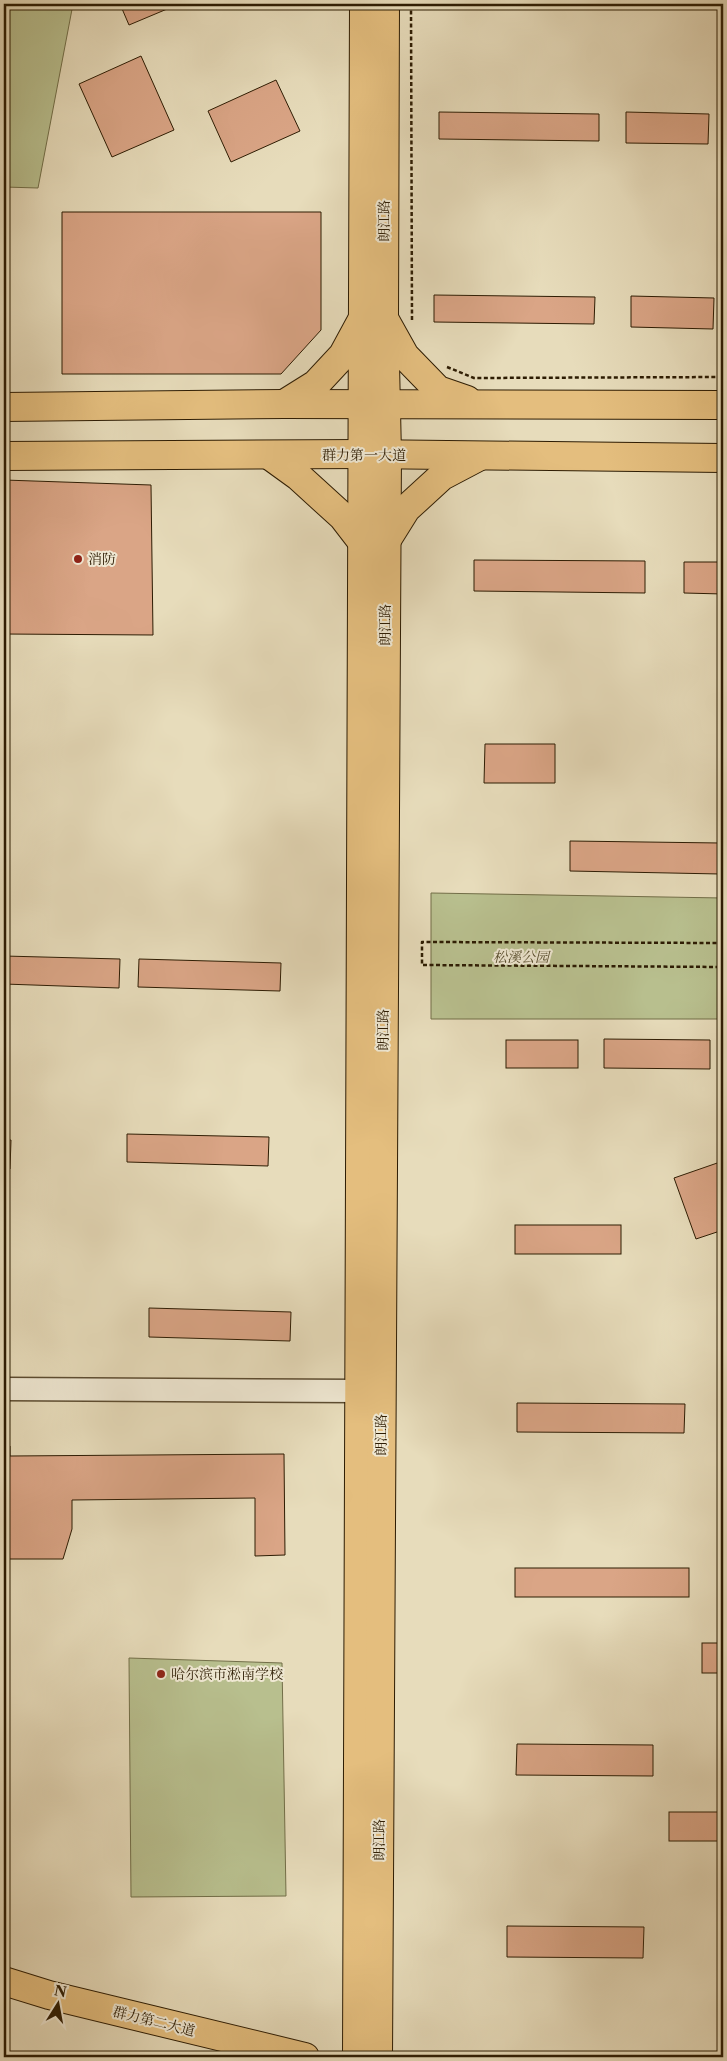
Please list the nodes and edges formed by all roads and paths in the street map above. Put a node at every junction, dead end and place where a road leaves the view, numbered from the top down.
1 (364, 4) edge
2 (385, 4) edge
3 (410, 4) edge
4 (373, 319) junction
5 (413, 326) dead end
6 (443, 364) dead end
7 (723, 377) edge
8 (284, 404) junction
9 (374, 404) junction
10 (478, 404) junction
11 (723, 405) edge
12 (4, 407) edge
13 (269, 455) junction
14 (375, 455) junction
15 (483, 455) junction
16 (4, 456) edge
17 (723, 458) edge
18 (374, 543) junction
19 (723, 942) edge
20 (723, 967) edge
21 (4, 1389) edge
22 (359, 1391) junction
23 (4, 1981) edge
24 (4, 1999) edge
25 (237, 2057) edge
26 (306, 2057) edge
27 (357, 2057) edge
28 (378, 2057) edge

1 - 4 main road, 朗江路
2 - 4 main road, 朗江路
3 - 5 path
4 - 8 main road
4 - 9 main road, 朗江路
4 - 10 main road
6 - 7 path
8 - 9 main road
8 - 12 main road
9 - 10 main road
9 - 14 main road, 朗江路
10 - 11 main road
13 - 14 main road, 群力第一大道
13 - 16 main road, 群力第一大道
13 - 18 main road
14 - 15 main road, 群力第一大道
14 - 18 main road, 朗江路
15 - 17 main road, 群力第一大道
15 - 18 main road
18 - 22 main road, 朗江路
18 - 28 main road, 朗江路
19 - 20 path
21 - 22 street
22 - 27 main road, 朗江路
23 - 26 main road, 群力第二大道
24 - 25 main road, 群力第二大道

